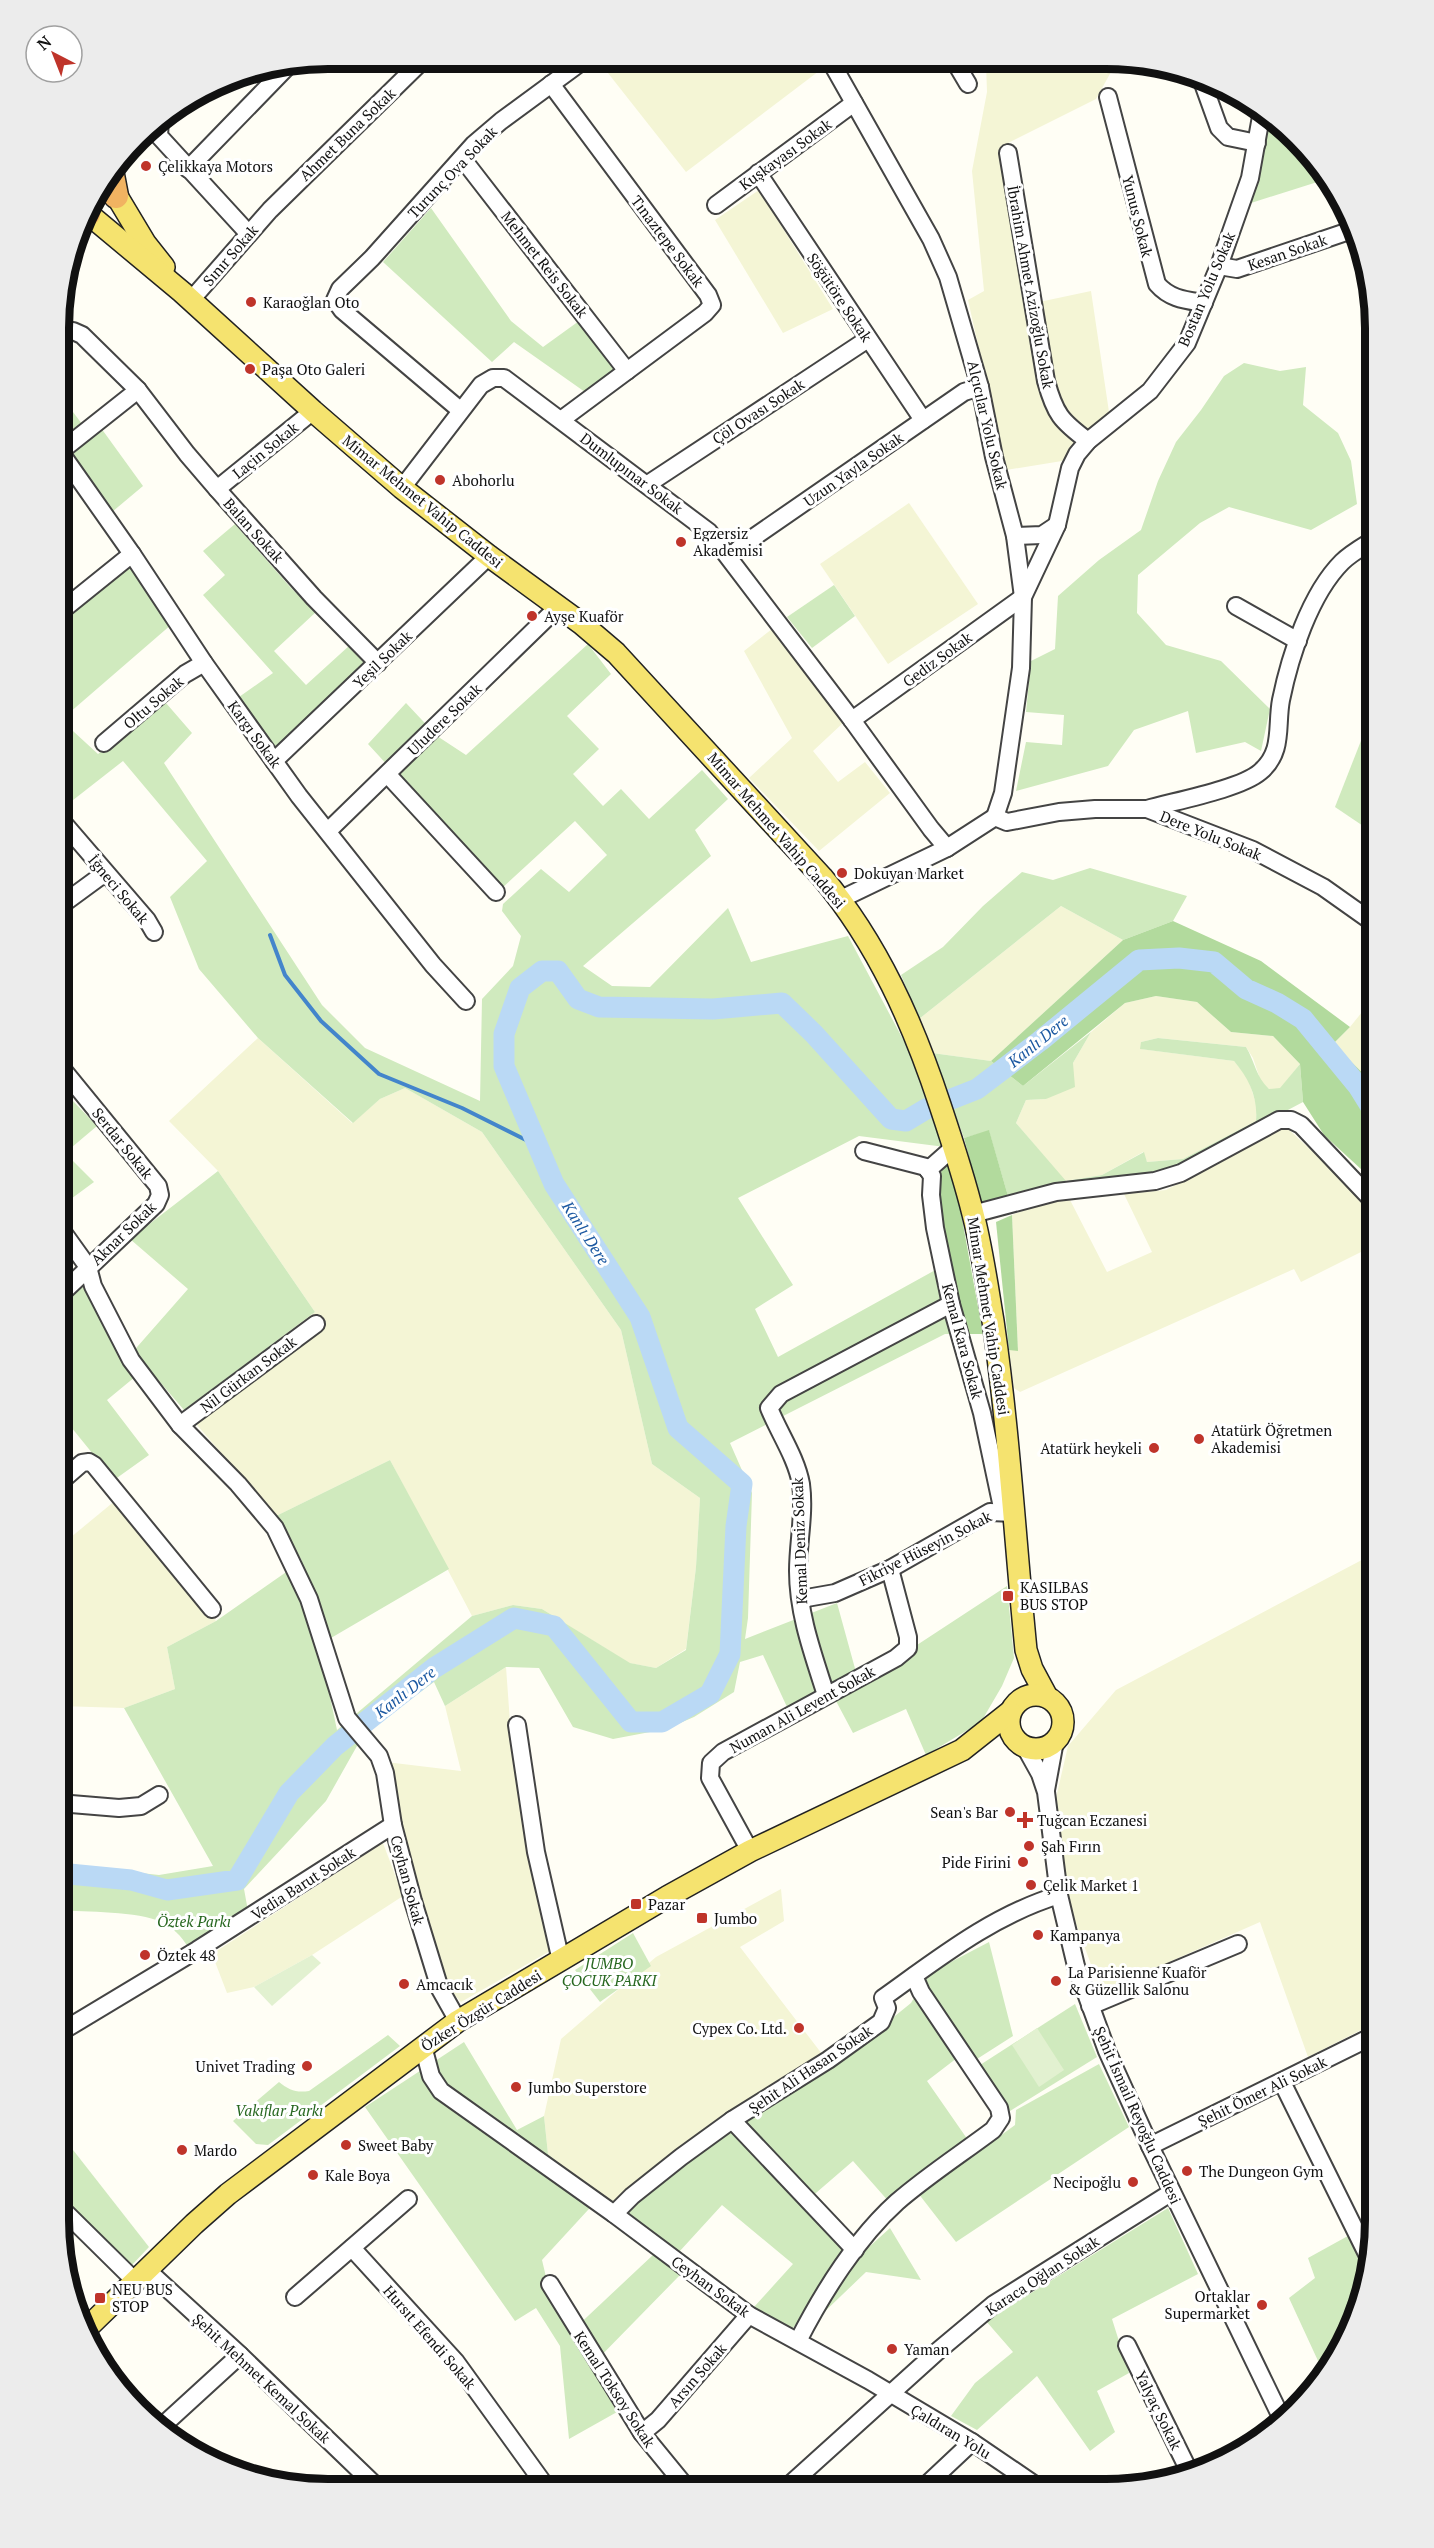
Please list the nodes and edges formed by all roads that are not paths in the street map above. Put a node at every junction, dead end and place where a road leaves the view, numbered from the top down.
1 (414, 69) edge
2 (571, 69) edge
3 (835, 69) edge
4 (959, 69) edge
5 (281, 73) edge
6 (550, 84) junction
7 (968, 84) dead end
8 (1205, 89) edge
9 (1108, 97) dead end
10 (854, 103) junction
11 (1261, 121) edge
12 (159, 131) edge
13 (1257, 143) junction
14 (1008, 153) dead end
15 (462, 158) junction
16 (188, 169) junction
17 (758, 173) junction
18 (112, 184) edge
19 (716, 205) dead end
20 (270, 210) joint
21 (94, 219) edge
22 (1346, 232) edge
23 (248, 233) junction
24 (1219, 266) junction
25 (187, 296) junction
26 (1204, 303) junction
27 (69, 333) edge
28 (868, 339) junction
29 (627, 371) junction
30 (980, 387) junction
31 (138, 390) junction
32 (460, 410) junction
33 (313, 411) junction
34 (561, 420) junction
35 (923, 420) junction
36 (1088, 441) junction
37 (69, 446) edge
38 (69, 463) edge
39 (648, 484) junction
40 (402, 488) junction
41 (218, 489) junction
42 (1057, 525) junction
43 (1015, 536) junction
44 (1365, 546) edge
45 (132, 554) junction
46 (489, 556) junction
47 (730, 556) junction
48 (1023, 597) junction
49 (69, 605) edge
50 (559, 606) junction
51 (1236, 606) dead end
52 (1298, 641) junction
53 (204, 663) junction
54 (378, 663) junction
55 (852, 720) junction
56 (104, 743) dead end
57 (274, 761) junction
58 (388, 774) junction
59 (1147, 809) junction
60 (995, 817) junction
61 (69, 830) edge
62 (328, 831) junction
63 (947, 848) junction
64 (105, 873) junction
65 (496, 892) dead end
66 (69, 899) edge
67 (840, 899) junction
68 (1365, 917) edge
69 (154, 932) dead end
70 (466, 1001) dead end
71 (69, 1077) edge
72 (951, 1137) junction
73 (864, 1151) dead end
74 (928, 1170) junction
75 (1365, 1192) edge
76 (160, 1195) joint
77 (974, 1214) junction
78 (69, 1241) edge
79 (88, 1267) junction
80 (69, 1286) edge
81 (951, 1304) junction
82 (316, 1324) dead end
83 (180, 1425) junction
84 (69, 1474) edge
85 (1009, 1513) junction
86 (890, 1569) junction
87 (801, 1599) junction
88 (212, 1609) dead end
89 (1026, 1650) junction
90 (826, 1695) junction
91 (1047, 1697) junction
92 (1012, 1709) junction
93 (517, 1725) dead end
94 (1055, 1741) junction
95 (1021, 1745) junction
96 (962, 1750) junction
97 (1046, 1792) junction
98 (159, 1795) dead end
99 (69, 1804) edge
100 (393, 1825) junction
101 (750, 1851) junction
102 (1059, 1895) junction
103 (1238, 1944) dead end
104 (561, 1961) junction
105 (914, 1976) junction
106 (1090, 2006) junction
107 (458, 2021) junction
108 (69, 2025) edge
109 (1365, 2040) edge
110 (423, 2046) junction
111 (1281, 2082) junction
112 (732, 2120) junction
113 (1150, 2146) junction
114 (1172, 2192) junction
115 (408, 2199) dead end
116 (614, 2214) junction
117 (69, 2215) edge
118 (1363, 2247) edge
119 (352, 2248) junction
120 (855, 2250) junction
121 (140, 2275) junction
122 (550, 2284) dead end
123 (295, 2297) dead end
124 (749, 2315) junction
125 (91, 2324) edge
126 (798, 2341) junction
127 (1127, 2345) dead end
128 (240, 2355) junction
129 (890, 2394) junction
130 (1279, 2413) edge
131 (166, 2422) edge
132 (642, 2433) junction
133 (972, 2442) junction
134 (1186, 2466) edge
135 (369, 2479) edge
136 (540, 2479) edge
137 (680, 2479) edge
138 (795, 2479) edge
139 (932, 2479) edge
140 (1026, 2479) edge

1 - 20 street, Ahmet Buna Sokak
2 - 6 street, Turunç Ova Sokak
3 - 10 street, Alçıcılar Yolu Sokak
4 - 7 street
5 - 16 street
6 - 15 street, Turunç Ova Sokak
6 - 29 street, Tınaztepe Sokak
8 - 13 street
9 - 26 street, Yunus Sokak
10 - 17 street, Kuşkayası Sokak
10 - 30 street, Alçıcılar Yolu Sokak
11 - 13 street, Bostan Yolu Sokak
12 - 16 street
13 - 24 street, Bostan Yolu Sokak
14 - 36 street, İbrahim Ahmet Azizoğlu Sokak
15 - 29 street, Mehmet Reis Sokak
15 - 32 street, Turunç Ova Sokak
16 - 23 street
17 - 19 street, Kuşkayası Sokak
17 - 28 street, Söğütöre Sokak
18 - 25 main road, Mimar Mehmet Vahip Caddesi
20 - 23 street, Sınır Sokak
21 - 25 main road, Mimar Mehmet Vahip Caddesi
22 - 24 street, Kesan Sokak
23 - 25 street, Sınır Sokak
24 - 26 street, Bostan Yolu Sokak
25 - 33 main road, Mimar Mehmet Vahip Caddesi
26 - 36 street, Bostan Yolu Sokak
27 - 31 street, Balan Sokak
28 - 35 street, Söğütöre Sokak
28 - 39 street, Çöl Ovası Sokak
29 - 34 street, Tınaztepe Sokak
30 - 35 street, Uzun Yayla Sokak
30 - 43 street, Alçıcılar Yolu Sokak
31 - 37 street
31 - 41 street, Balan Sokak
32 - 34 street, Dumlupınar Sokak
32 - 40 street
33 - 40 main road, Mimar Mehmet Vahip Caddesi
33 - 41 street, Laçin Sokak
34 - 39 street, Dumlupınar Sokak
35 - 47 street, Uzun Yayla Sokak
36 - 42 street, Bostan Yolu Sokak
38 - 45 street, Kargı Sokak
39 - 47 street, Dumlupınar Sokak
40 - 46 main road, Mimar Mehmet Vahip Caddesi
41 - 54 street, Balan Sokak
42 - 43 street
42 - 48 street, Bostan Yolu Sokak
43 - 48 street, Alçıcılar Yolu Sokak
44 - 52 street
45 - 49 street
45 - 53 street, Kargı Sokak
46 - 50 main road, Mimar Mehmet Vahip Caddesi
46 - 54 street, Yeşil Sokak
47 - 55 street, Dumlupınar Sokak
48 - 55 street, Gediz Sokak
48 - 60 street, Alçıcılar Yolu Sokak
50 - 58 street, Uludere Sokak
50 - 67 main road, Mimar Mehmet Vahip Caddesi
51 - 52 street
52 - 59 street
53 - 56 street, Oltu Sokak
53 - 57 street, Kargı Sokak
54 - 57 street, Yeşil Sokak
55 - 63 street, Dumlupınar Sokak
57 - 62 street, Kargı Sokak
58 - 62 street, Uludere Sokak
58 - 65 street
59 - 60 street, Dere Yolu Sokak
59 - 68 street, Dere Yolu Sokak
60 - 63 street
61 - 64 street, İğneci Sokak
62 - 70 street, Kargı Sokak
63 - 67 street
64 - 66 street
64 - 69 street, İğneci Sokak
67 - 72 main road, Mimar Mehmet Vahip Caddesi
71 - 76 street, Serdar Sokak
72 - 74 street
72 - 77 main road, Mimar Mehmet Vahip Caddesi
73 - 74 street
74 - 81 street, Kemal Kara Sokak
75 - 77 street
76 - 79 street, Aknar Sokak
77 - 85 main road, Mimar Mehmet Vahip Caddesi
78 - 79 street
79 - 80 street, Aknar Sokak
79 - 83 street
81 - 85 street, Kemal Kara Sokak
81 - 87 street, Kemal Deniz Sokak
82 - 83 street, Nil Gürkan Sokak
83 - 100 street, Ceyhan Sokak
84 - 88 street
85 - 86 street, Fikriye Hüseyin Sokak
85 - 89 main road, Mimar Mehmet Vahip Caddesi
86 - 87 street, Fikriye Hüseyin Sokak
86 - 90 street, Numan Ali Levent Sokak
87 - 90 street, Kemal Deniz Sokak
89 - 91 main road, Mimar Mehmet Vahip Caddesi
89 - 92 main road, Mimar Mehmet Vahip Caddesi
90 - 101 street, Numan Ali Levent Sokak
91 - 92 main road
91 - 94 main road
92 - 95 main road
92 - 96 main road, Özker Özgür Caddesi
93 - 104 street
94 - 95 main road
94 - 97 street, Şehit İsmail Reyoğlu Caddesi
95 - 96 main road, Özker Özgür Caddesi
95 - 97 street, Şehit İsmail Reyoğlu Caddesi
96 - 101 main road, Özker Özgür Caddesi
97 - 102 street, Şehit İsmail Reyoğlu Caddesi
98 - 99 street
100 - 107 street, Ceyhan Sokak
100 - 108 street, Vedia Barut Sokak
101 - 104 main road, Özker Özgür Caddesi
102 - 105 street, Şehit Ali Hasan Sokak
102 - 106 street, Şehit İsmail Reyoğlu Caddesi
103 - 106 street
104 - 107 main road, Özker Özgür Caddesi
105 - 112 street, Şehit Ali Hasan Sokak
105 - 120 street
106 - 113 street, Şehit İsmail Reyoğlu Caddesi
107 - 110 main road, Özker Özgür Caddesi
109 - 111 street, Şehit Ömer Ali Sokak
110 - 116 street, Ceyhan Sokak
110 - 121 main road, Özker Özgür Caddesi
111 - 113 street, Şehit Ömer Ali Sokak
111 - 118 street
112 - 116 street, Şehit Ali Hasan Sokak
112 - 120 street
113 - 114 street, Şehit İsmail Reyoğlu Caddesi
114 - 129 street, Karaca Oğlan Sokak
114 - 130 street, Şehit İsmail Reyoğlu Caddesi
115 - 119 street
116 - 124 street, Ceyhan Sokak
117 - 121 street, Şehit Mehmet Kemal Sokak
119 - 123 street
119 - 136 street, Hursıt Efendi Sokak
120 - 126 street
121 - 125 main road, Özker Özgür Caddesi
121 - 128 street, Şehit Mehmet Kemal Sokak
122 - 132 street, Kemal Toksoy Sokak
124 - 126 street, Ceyhan Sokak
124 - 132 street, Arsın Sokak
126 - 129 street, Ceyhan Sokak
127 - 134 street, Yalyaç Sokak
128 - 131 street
128 - 135 street, Şehit Mehmet Kemal Sokak
129 - 133 street, Çaldıran Yolu
129 - 138 street, Karaca Oğlan Sokak
132 - 137 street, Kemal Toksoy Sokak
133 - 139 street
133 - 140 street, Çaldıran Yolu

